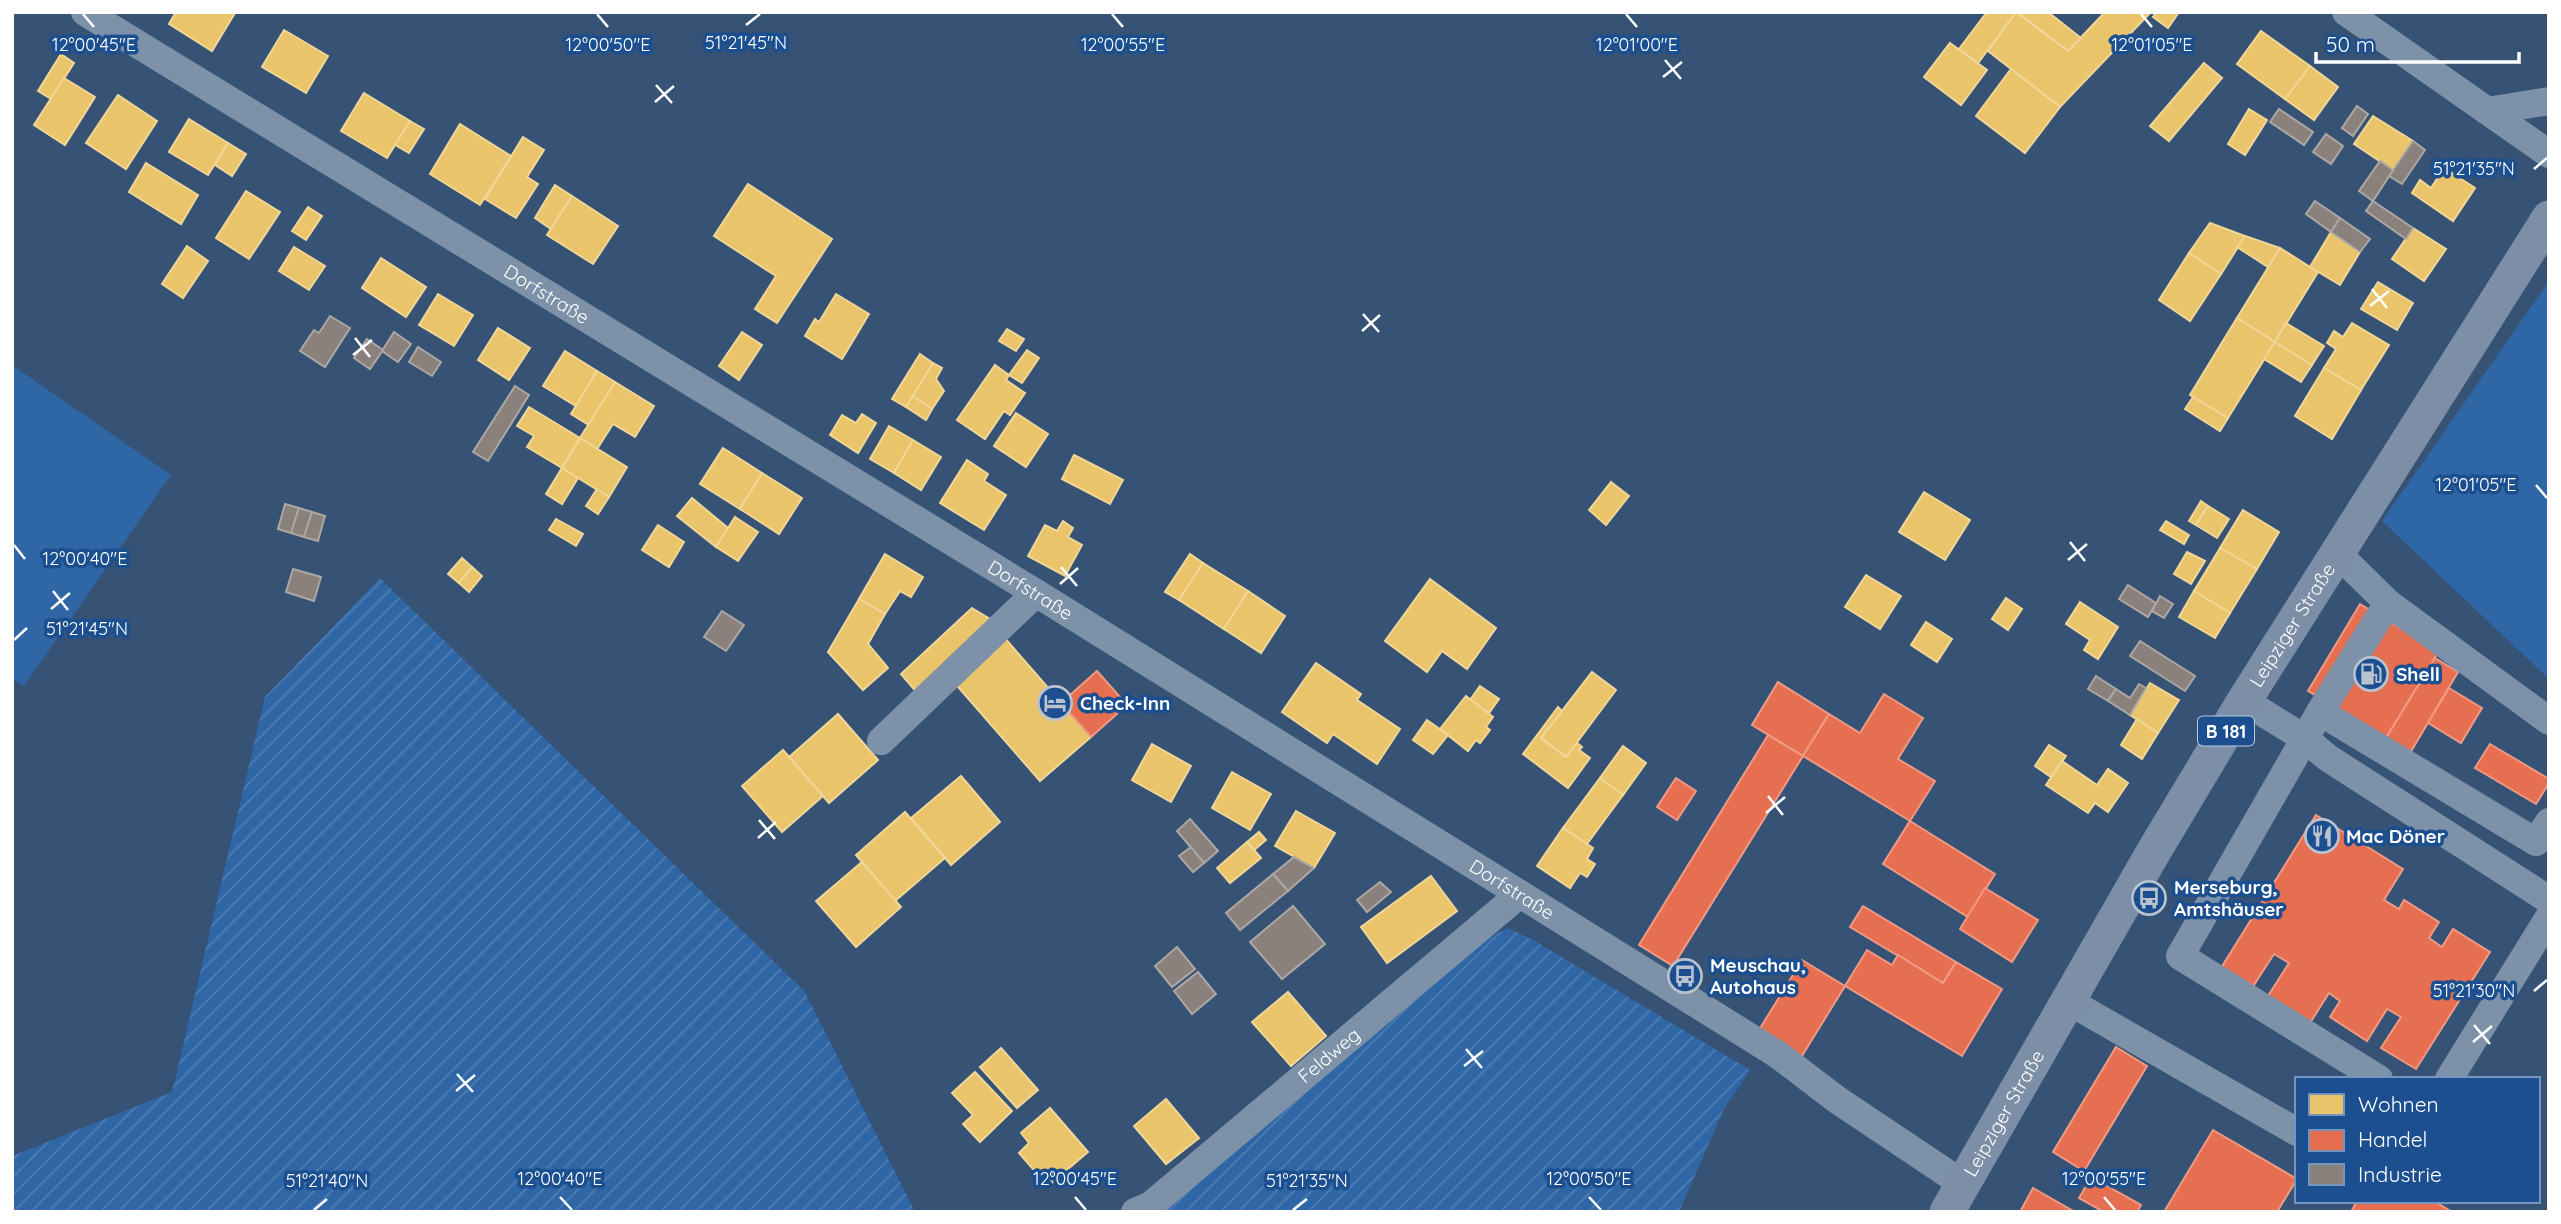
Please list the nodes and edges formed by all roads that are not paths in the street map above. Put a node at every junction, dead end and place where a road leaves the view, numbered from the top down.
1 (85, 12) edge
2 (2346, 12) edge
3 (2549, 101) edge
4 (2487, 111) junction
5 (2549, 154) edge
6 (2549, 218) edge
7 (2338, 554) junction
8 (1036, 593) junction
9 (2388, 603) junction
10 (2244, 701) junction
11 (2320, 712) junction
12 (2549, 721) edge
13 (2304, 738) junction
14 (881, 741) dead end
15 (2549, 821) edge
16 (1520, 894) junction
17 (2549, 900) edge
18 (2549, 917) edge
19 (2068, 1001) junction
20 (2376, 1077) edge
21 (2450, 1077) edge
22 (2295, 1131) edge
23 (1955, 1198) edge
24 (1135, 1212) edge

1 - 8 street, Dorfstraße
2 - 4 street
3 - 4 street
4 - 5 street
6 - 7 main road, Leipziger Straße / B 181
7 - 9 street
7 - 10 main road, Leipziger Straße / B 181
8 - 14 street
8 - 16 street, Dorfstraße
9 - 11 street
9 - 12 street
10 - 13 street
10 - 19 main road, Leipziger Straße / B 181
11 - 13 street
11 - 15 street
13 - 17 street
13 - 20 street
16 - 23 street, Dorfstraße
16 - 24 street, Feldweg
18 - 21 street
19 - 22 street
19 - 23 main road, Leipziger Straße / B 181

